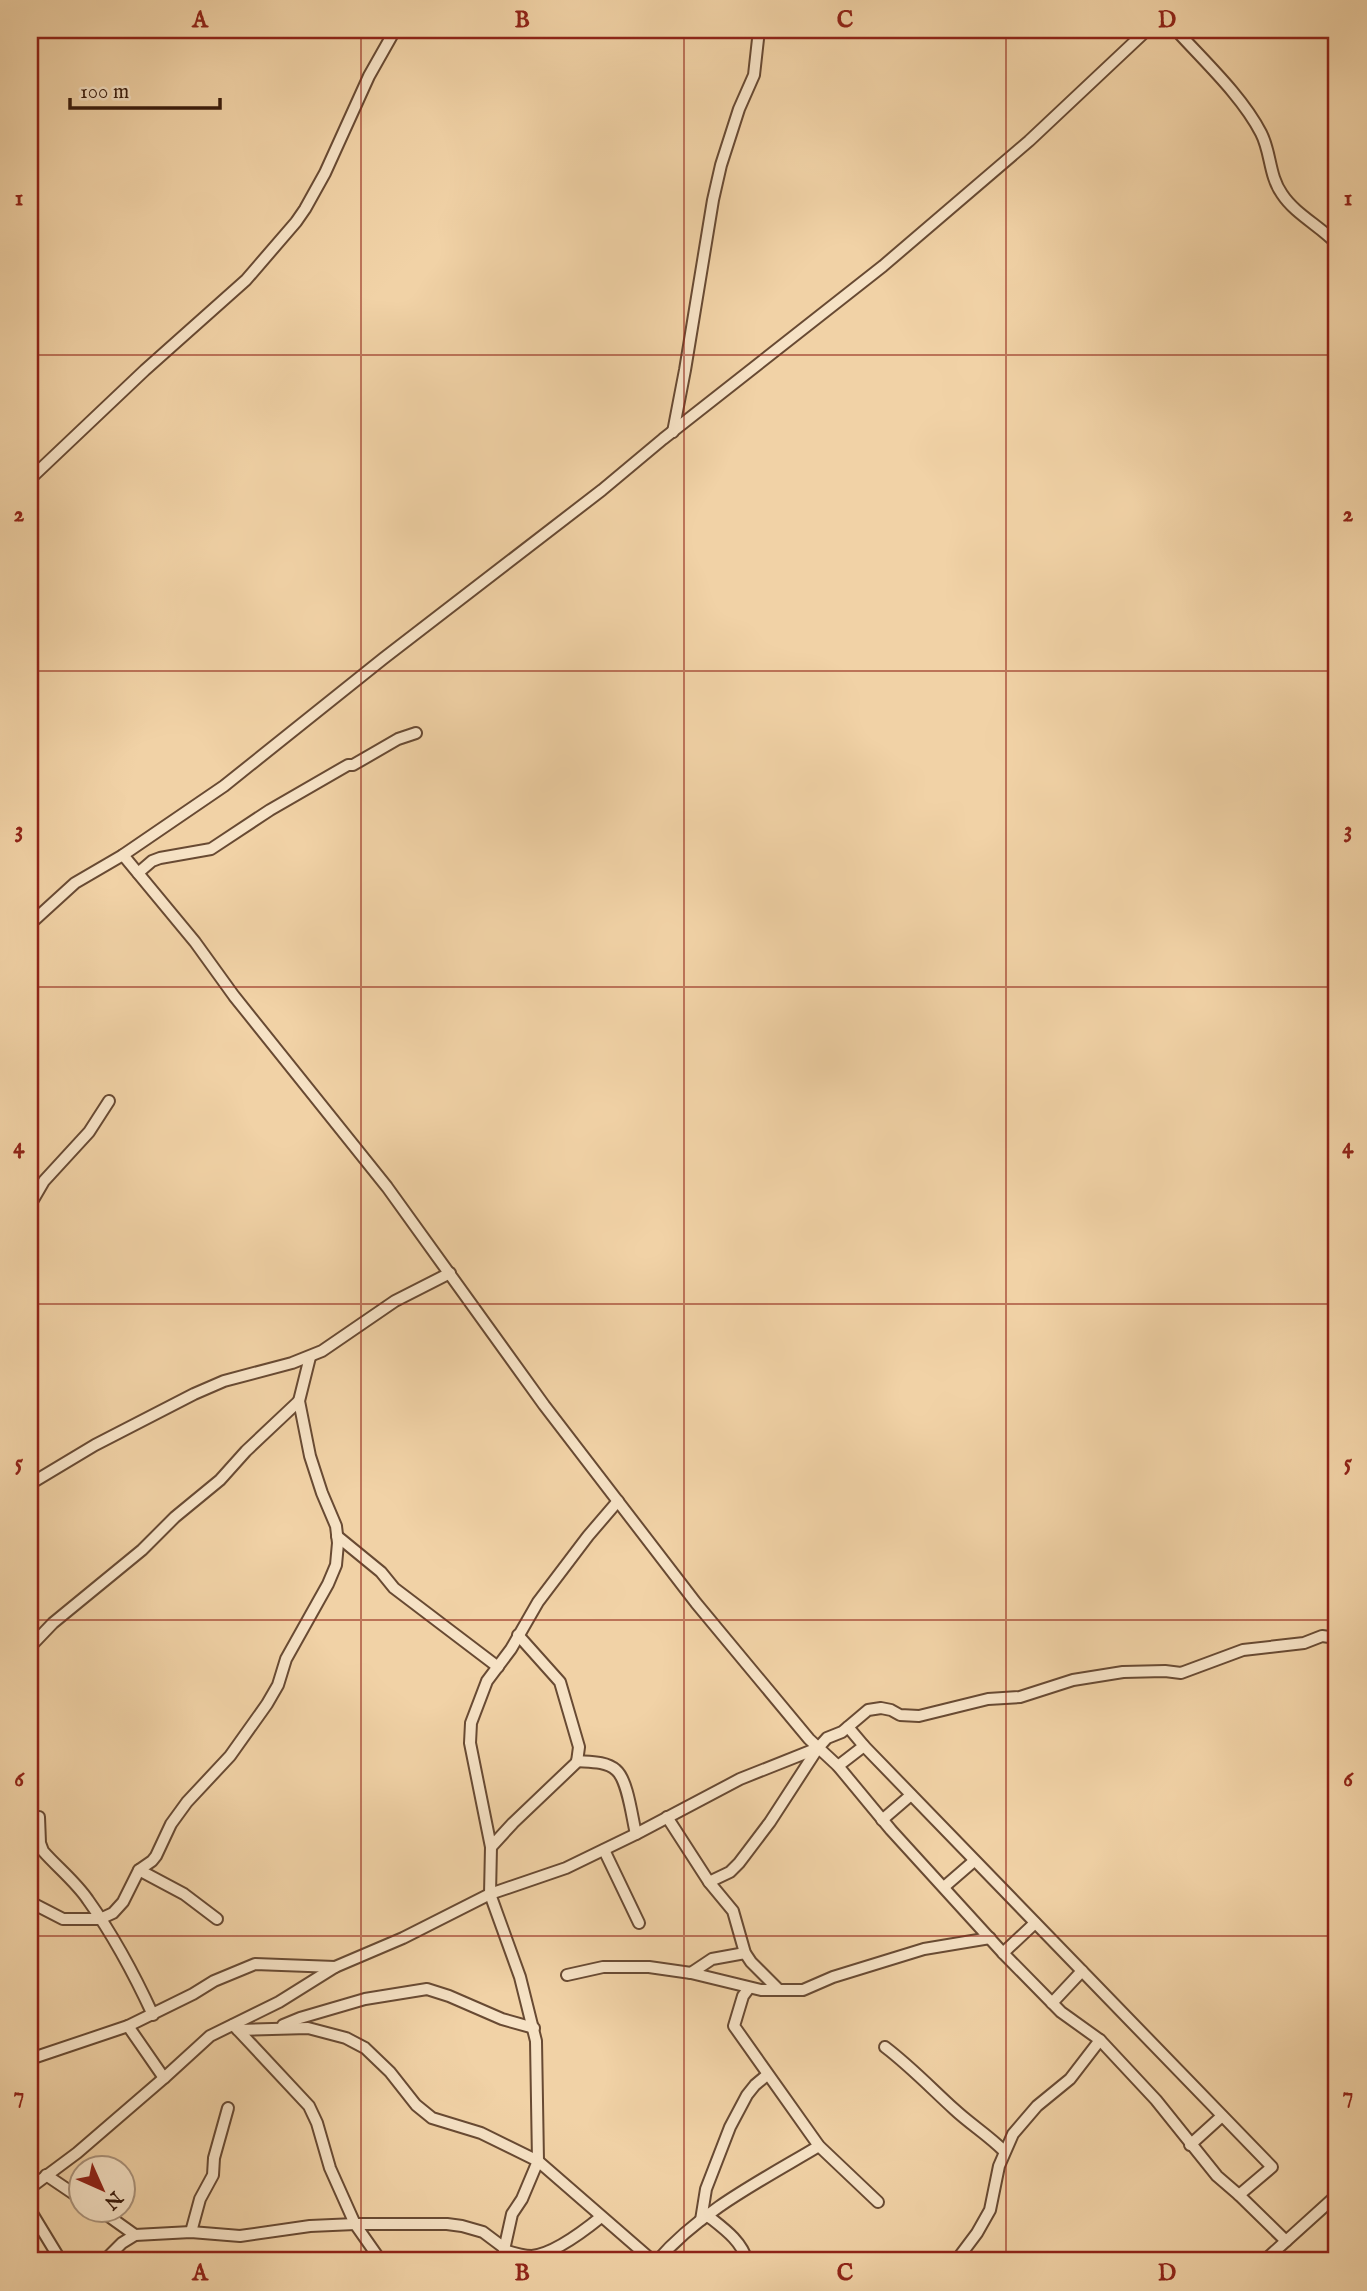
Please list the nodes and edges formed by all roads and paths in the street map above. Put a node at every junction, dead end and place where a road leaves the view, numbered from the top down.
1 (395, 30) edge
2 (759, 30) edge
3 (1147, 30) edge
4 (1176, 30) edge
5 (1337, 243) edge
6 (673, 432) junction
7 (30, 479) edge
8 (416, 733) dead end
9 (123, 855) junction
10 (138, 873) junction
11 (30, 924) edge
12 (109, 1101) dead end
13 (30, 1205) edge
14 (450, 1273) junction
15 (310, 1357) junction
16 (299, 1401) junction
17 (30, 1484) edge
18 (618, 1501) junction
19 (337, 1536) junction
20 (518, 1635) junction
21 (1337, 1638) edge
22 (30, 1647) edge
23 (498, 1667) junction
24 (848, 1727) junction
25 (864, 1746) junction
26 (818, 1748) junction
27 (578, 1761) junction
28 (838, 1766) junction
29 (911, 1794) junction
30 (667, 1817) junction
31 (39, 1818) dead end
32 (882, 1820) junction
33 (636, 1834) junction
34 (491, 1847) junction
35 (604, 1850) junction
36 (974, 1861) junction
37 (139, 1870) junction
38 (709, 1882) junction
39 (944, 1887) junction
40 (490, 1894) junction
41 (30, 1902) edge
42 (102, 1919) junction
43 (217, 1919) dead end
44 (639, 1923) dead end
45 (1035, 1923) junction
46 (990, 1938) junction
47 (745, 1953) junction
48 (1003, 1953) junction
49 (335, 1967) junction
50 (1082, 1971) junction
51 (691, 1973) junction
52 (567, 1975) dead end
53 (749, 1988) junction
54 (779, 1990) junction
55 (1052, 2003) junction
56 (153, 2015) junction
57 (128, 2026) junction
58 (236, 2027) junction
59 (277, 2028) junction
60 (534, 2028) junction
61 (1100, 2040) junction
62 (885, 2047) dead end
63 (30, 2059) edge
64 (767, 2075) junction
65 (164, 2078) junction
66 (228, 2108) dead end
67 (1222, 2116) junction
68 (1190, 2145) junction
69 (819, 2146) junction
70 (1004, 2151) junction
71 (538, 2161) junction
72 (46, 2175) junction
73 (30, 2188) edge
74 (66, 2189) edge
75 (1239, 2195) junction
76 (1337, 2195) edge
77 (878, 2202) dead end
78 (30, 2210) edge
79 (601, 2217) junction
80 (705, 2218) junction
81 (120, 2224) edge
82 (355, 2224) junction
83 (191, 2232) junction
84 (135, 2235) junction
85 (1286, 2241) junction
86 (505, 2250) junction
87 (61, 2261) edge
88 (104, 2261) edge
89 (381, 2261) edge
90 (655, 2261) edge
91 (747, 2261) edge
92 (956, 2261) edge
93 (1264, 2261) edge

1 - 7 street
2 - 6 street
3 - 6 street
4 - 5 street
6 - 9 street
8 - 10 street
9 - 10 street
9 - 11 street
10 - 14 street
12 - 13 street
14 - 15 street
14 - 18 street
15 - 16 street
15 - 17 street
16 - 19 street
16 - 22 street
18 - 20 street
18 - 26 street
19 - 23 street
19 - 37 street
20 - 23 street
20 - 27 street
21 - 24 street
23 - 34 street
24 - 25 street
24 - 26 street
25 - 28 street
25 - 29 street
26 - 28 street
26 - 30 street
26 - 38 street
27 - 33 street
27 - 34 street
28 - 32 street
29 - 32 street
29 - 36 street
30 - 33 street
30 - 38 street
31 - 42 street
32 - 39 street
33 - 35 street
34 - 40 street
35 - 40 street
35 - 44 street
36 - 39 street
36 - 45 street
37 - 42 street
37 - 43 street
38 - 47 street
39 - 46 street
40 - 49 street
40 - 60 street
41 - 42 street
42 - 56 street
45 - 48 street
45 - 50 street
46 - 48 street
46 - 54 street
47 - 51 street
47 - 54 street
48 - 55 street
49 - 56 street
49 - 58 street
50 - 55 street
50 - 67 street
51 - 52 street
51 - 53 street
53 - 54 street
53 - 64 street
55 - 61 street
56 - 57 street
57 - 63 street
57 - 65 street
58 - 59 street
58 - 65 street
58 - 82 street
59 - 60 street
59 - 71 street
60 - 71 street
61 - 68 street
61 - 70 street
62 - 70 street
64 - 69 street
64 - 80 street
65 - 72 street
66 - 83 street
67 - 68 street
67 - 75 street
68 - 75 street
69 - 77 street
69 - 80 street
70 - 92 street
71 - 79 street
71 - 86 street
72 - 73 street
72 - 74 street
75 - 85 street
76 - 85 street
78 - 87 street
79 - 86 street
79 - 90 street
80 - 90 street
80 - 91 street
81 - 84 street
82 - 83 street
82 - 86 street
82 - 89 street
83 - 84 street
84 - 88 street
85 - 93 street

